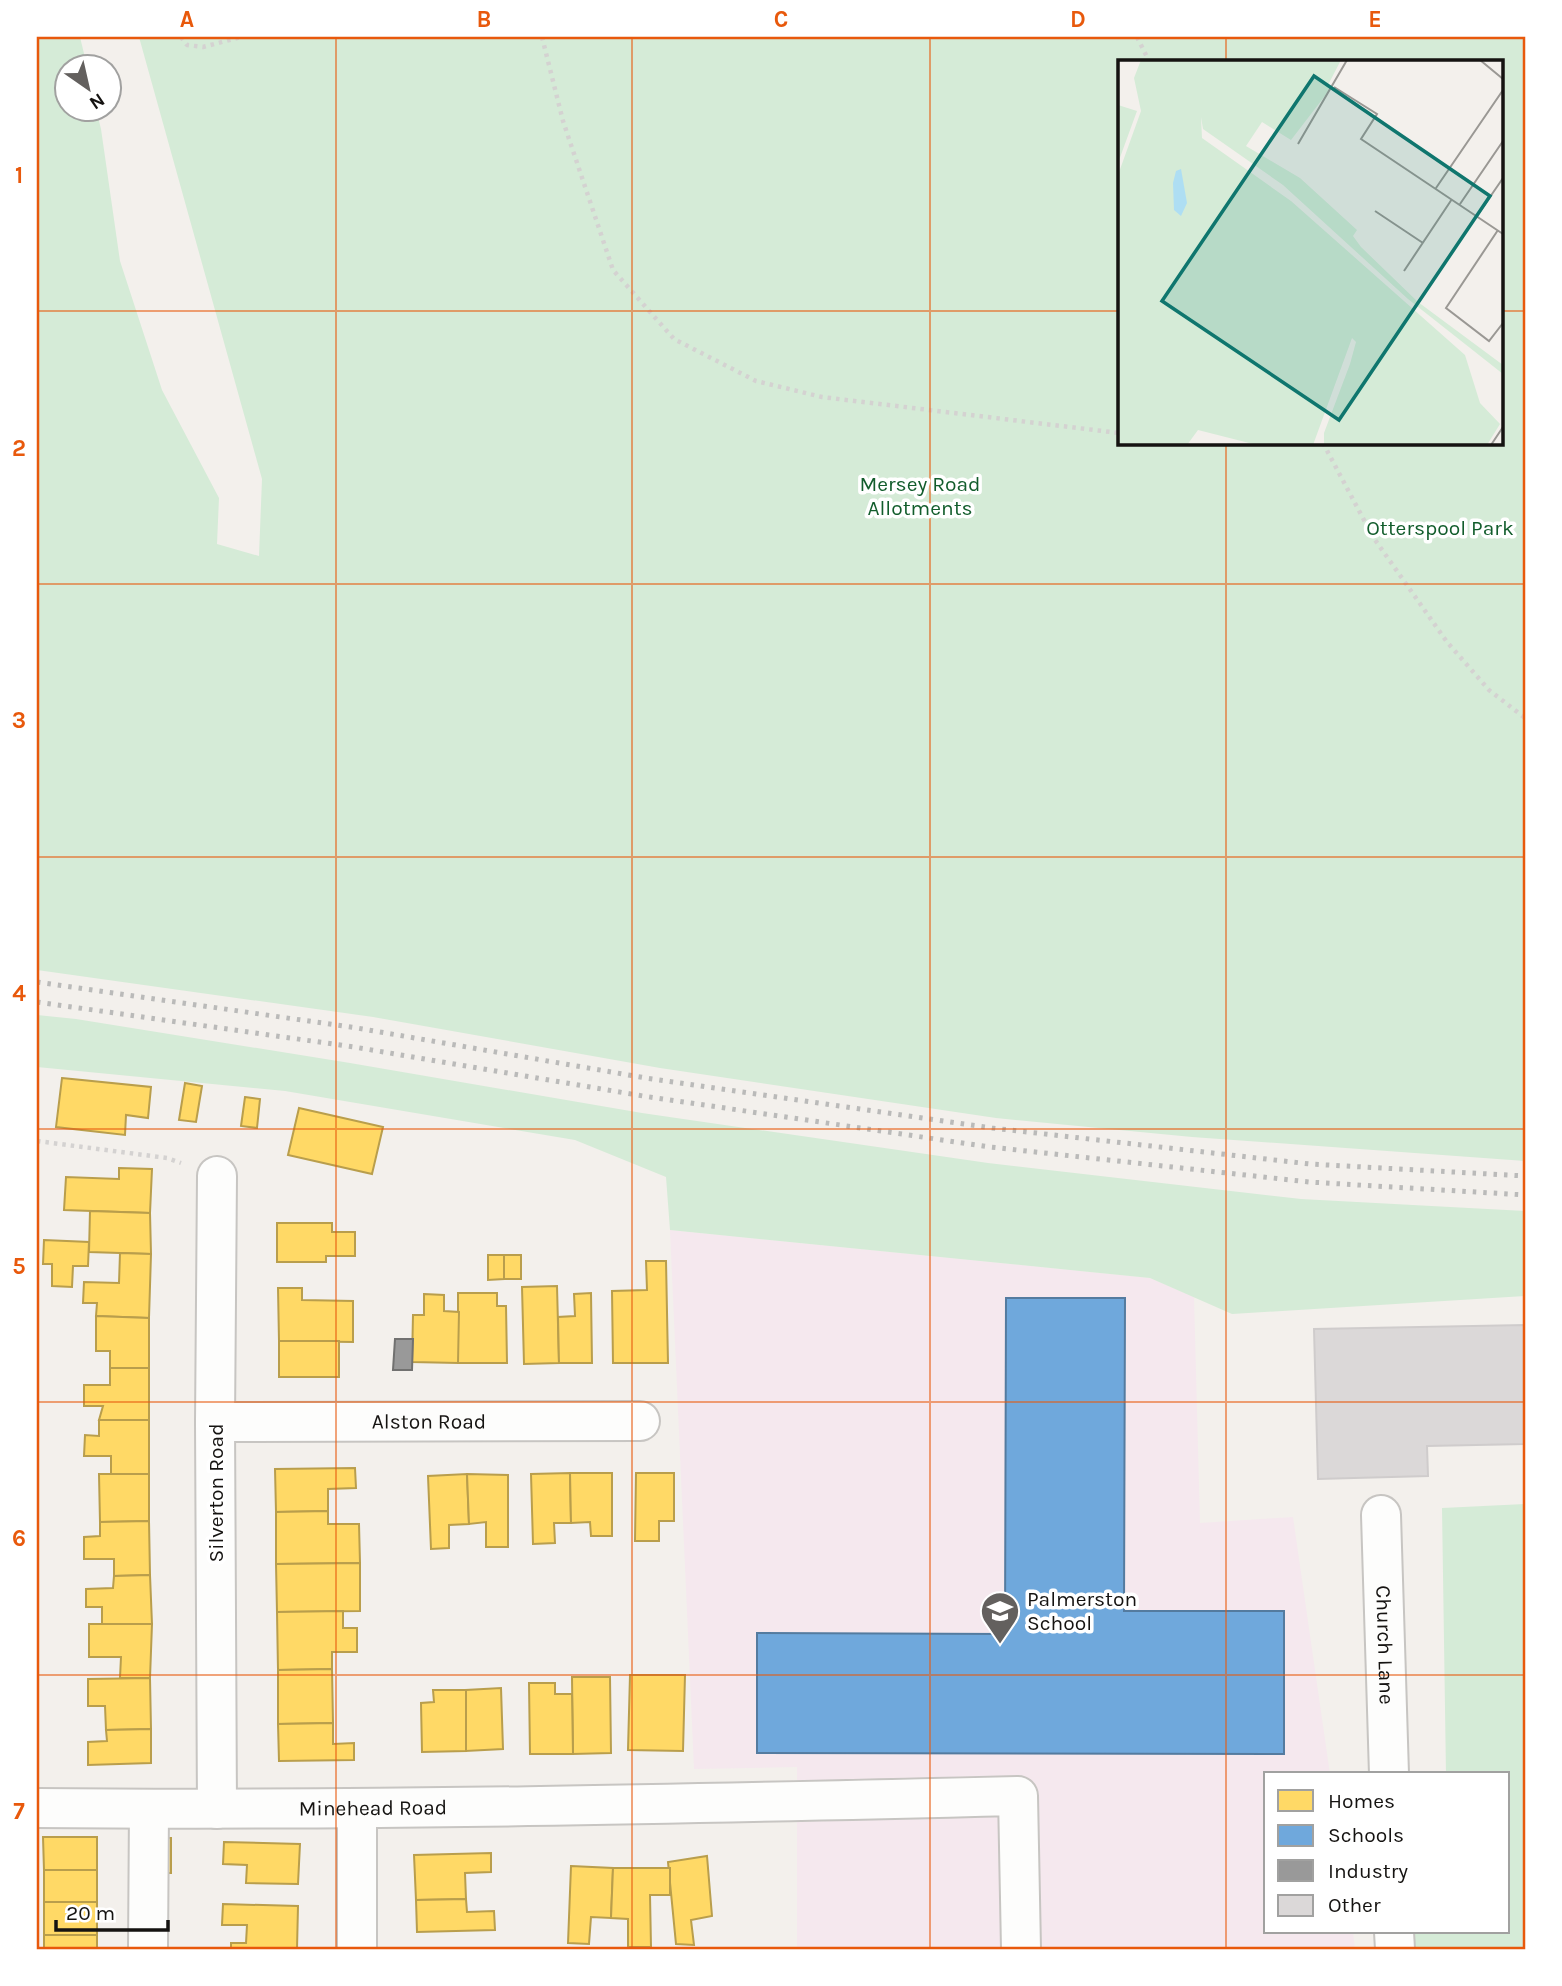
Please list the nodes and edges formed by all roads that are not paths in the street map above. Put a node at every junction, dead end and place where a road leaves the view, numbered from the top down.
1 (217, 1176) road end
2 (640, 1421) dead end
3 (215, 1422) junction
4 (1381, 1515) dead end
5 (1389, 1772) edge
6 (37, 1808) edge
7 (358, 1808) junction
8 (149, 1809) junction
9 (217, 1809) junction
10 (148, 1949) edge
11 (357, 1949) edge
12 (1021, 1949) edge

1 - 3 street, Silverton Road
2 - 3 street, Alston Road
3 - 9 street, Silverton Road
4 - 5 street, Church Lane
6 - 8 street, Minehead Road
7 - 9 street, Minehead Road
7 - 11 street
7 - 12 street, Minehead Road
8 - 9 street, Minehead Road
8 - 10 street

